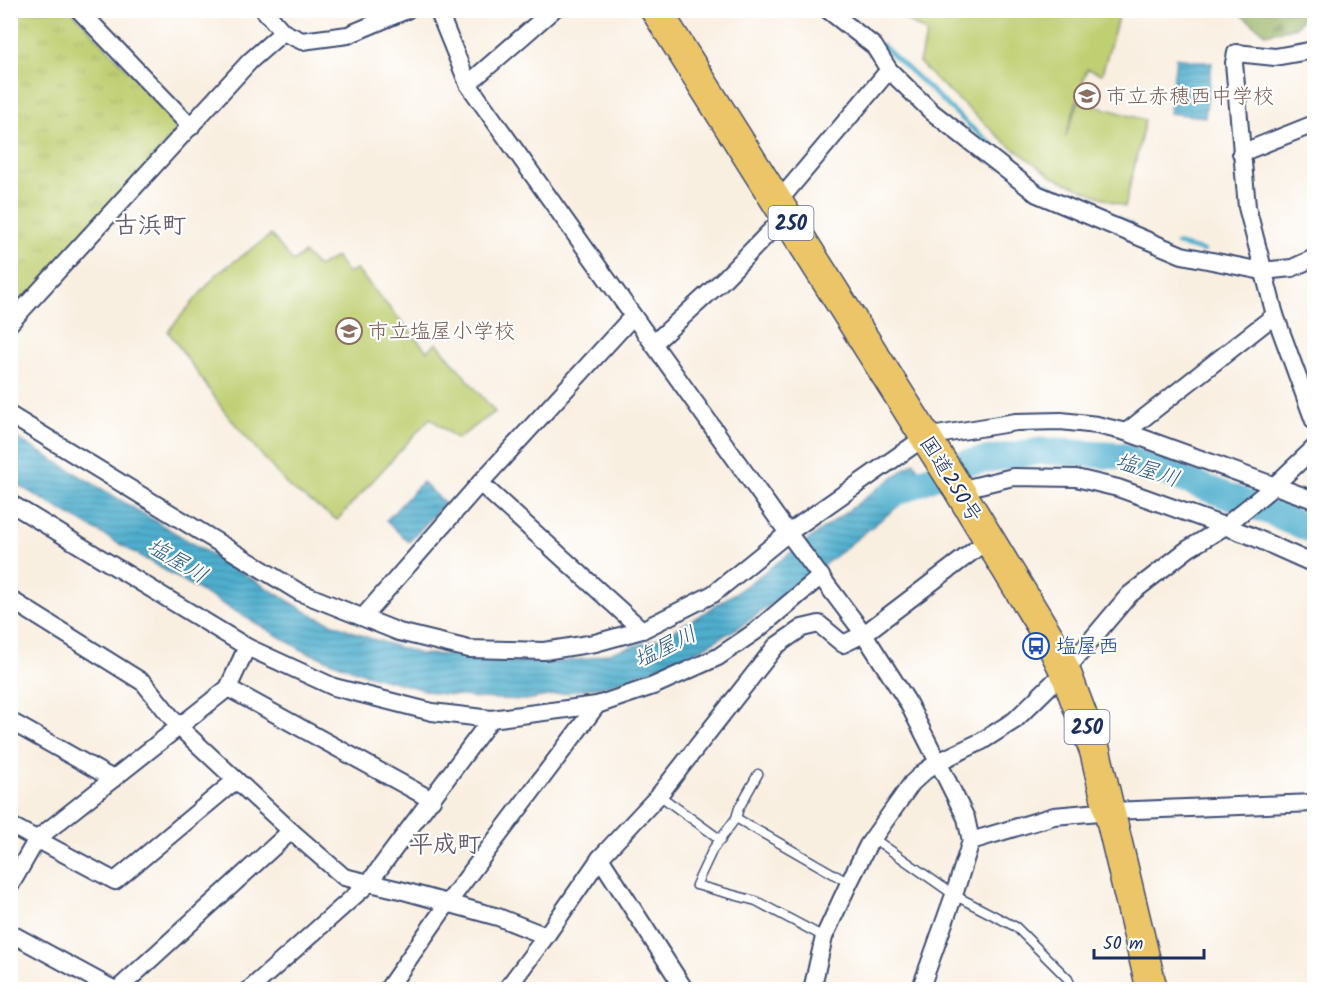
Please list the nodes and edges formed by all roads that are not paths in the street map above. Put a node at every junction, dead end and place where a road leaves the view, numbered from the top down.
1 (79, 10) edge
2 (264, 10) edge
3 (407, 10) edge
4 (438, 10) edge
5 (552, 10) edge
6 (656, 10) edge
7 (828, 10) edge
8 (283, 32) junction
9 (1314, 50) edge
10 (889, 70) junction
11 (468, 84) junction
12 (1314, 123) edge
13 (191, 127) junction
14 (1241, 153) junction
15 (782, 209) junction
16 (1314, 258) edge
17 (1262, 271) junction
18 (1275, 315) junction
19 (633, 316) junction
20 (10, 323) edge
21 (653, 344) junction
22 (10, 415) edge
23 (1314, 421) edge
24 (1126, 432) junction
25 (925, 437) junction
26 (1314, 448) edge
27 (480, 483) junction
28 (1274, 486) junction
29 (959, 490) junction
30 (1314, 500) edge
31 (10, 503) edge
32 (1224, 527) junction
33 (788, 533) junction
34 (989, 539) junction
35 (1314, 564) edge
36 (821, 576) junction
37 (10, 599) edge
38 (363, 617) junction
39 (642, 630) junction
40 (864, 634) junction
41 (247, 647) junction
42 (1065, 671) junction
43 (228, 688) junction
44 (597, 705) junction
45 (491, 719) junction
46 (10, 721) edge
47 (179, 727) junction
48 (938, 762) junction
49 (758, 774) dead end
50 (113, 778) junction
51 (236, 780) junction
52 (659, 795) junction
53 (432, 800) junction
54 (1314, 803) edge
55 (1111, 811) junction
56 (736, 818) junction
57 (10, 825) edge
58 (291, 831) junction
59 (873, 838) junction
60 (37, 839) junction
61 (721, 840) junction
62 (971, 842) junction
63 (600, 858) junction
64 (849, 883) junction
65 (368, 884) junction
66 (10, 886) edge
67 (954, 895) junction
68 (447, 904) junction
69 (10, 933) edge
70 (546, 936) junction
71 (824, 937) junction
72 (683, 989) edge
73 (116, 990) edge
74 (249, 990) edge
75 (387, 990) edge
76 (506, 990) edge
77 (812, 990) edge
78 (920, 990) edge
79 (1073, 990) edge
80 (1152, 990) edge

1 - 13 street
2 - 8 street
3 - 8 street
4 - 11 street
5 - 11 street
6 - 15 highway, 国道250号 / 250
7 - 10 street
8 - 13 street
9 - 14 street
10 - 15 street
10 - 17 street
11 - 19 street
12 - 14 street
13 - 20 street
14 - 17 street
15 - 21 street
15 - 25 highway, 国道250号 / 250
16 - 17 street
17 - 18 street
18 - 23 street
18 - 24 street
19 - 21 street
19 - 27 street
21 - 33 street
22 - 38 street
24 - 25 street
24 - 28 street
25 - 29 highway, 国道250号 / 250
25 - 33 street
26 - 28 street
27 - 38 street
27 - 39 street
28 - 30 street
28 - 32 street
29 - 32 street
29 - 34 highway, 国道250号 / 250
31 - 41 street
32 - 35 street
32 - 42 street
33 - 36 street
33 - 39 street
34 - 40 street
34 - 42 highway, 国道250号 / 250
36 - 40 street
36 - 44 street
37 - 47 street
38 - 39 street
40 - 48 street
40 - 52 street
41 - 43 street
41 - 45 street
42 - 48 street
42 - 55 highway, 国道250号 / 250
43 - 47 street
43 - 53 street
44 - 45 street
44 - 68 street
45 - 53 street
46 - 50 street
47 - 50 street
47 - 51 street
48 - 59 street
48 - 62 street
49 - 56 lane
50 - 60 street
51 - 58 street
51 - 60 street
52 - 61 lane
52 - 63 street
53 - 65 street
54 - 55 street
55 - 62 street
55 - 80 highway, 国道250号 / 250
56 - 61 lane
56 - 64 lane
57 - 60 street
58 - 65 street
58 - 73 street
59 - 64 street
59 - 67 lane
60 - 66 street
61 - 71 lane
62 - 67 street
63 - 70 street
63 - 72 street
64 - 71 street
65 - 68 street
65 - 74 street
67 - 78 street
67 - 79 lane
68 - 70 street
68 - 75 street
69 - 73 street
70 - 76 street
71 - 77 street

